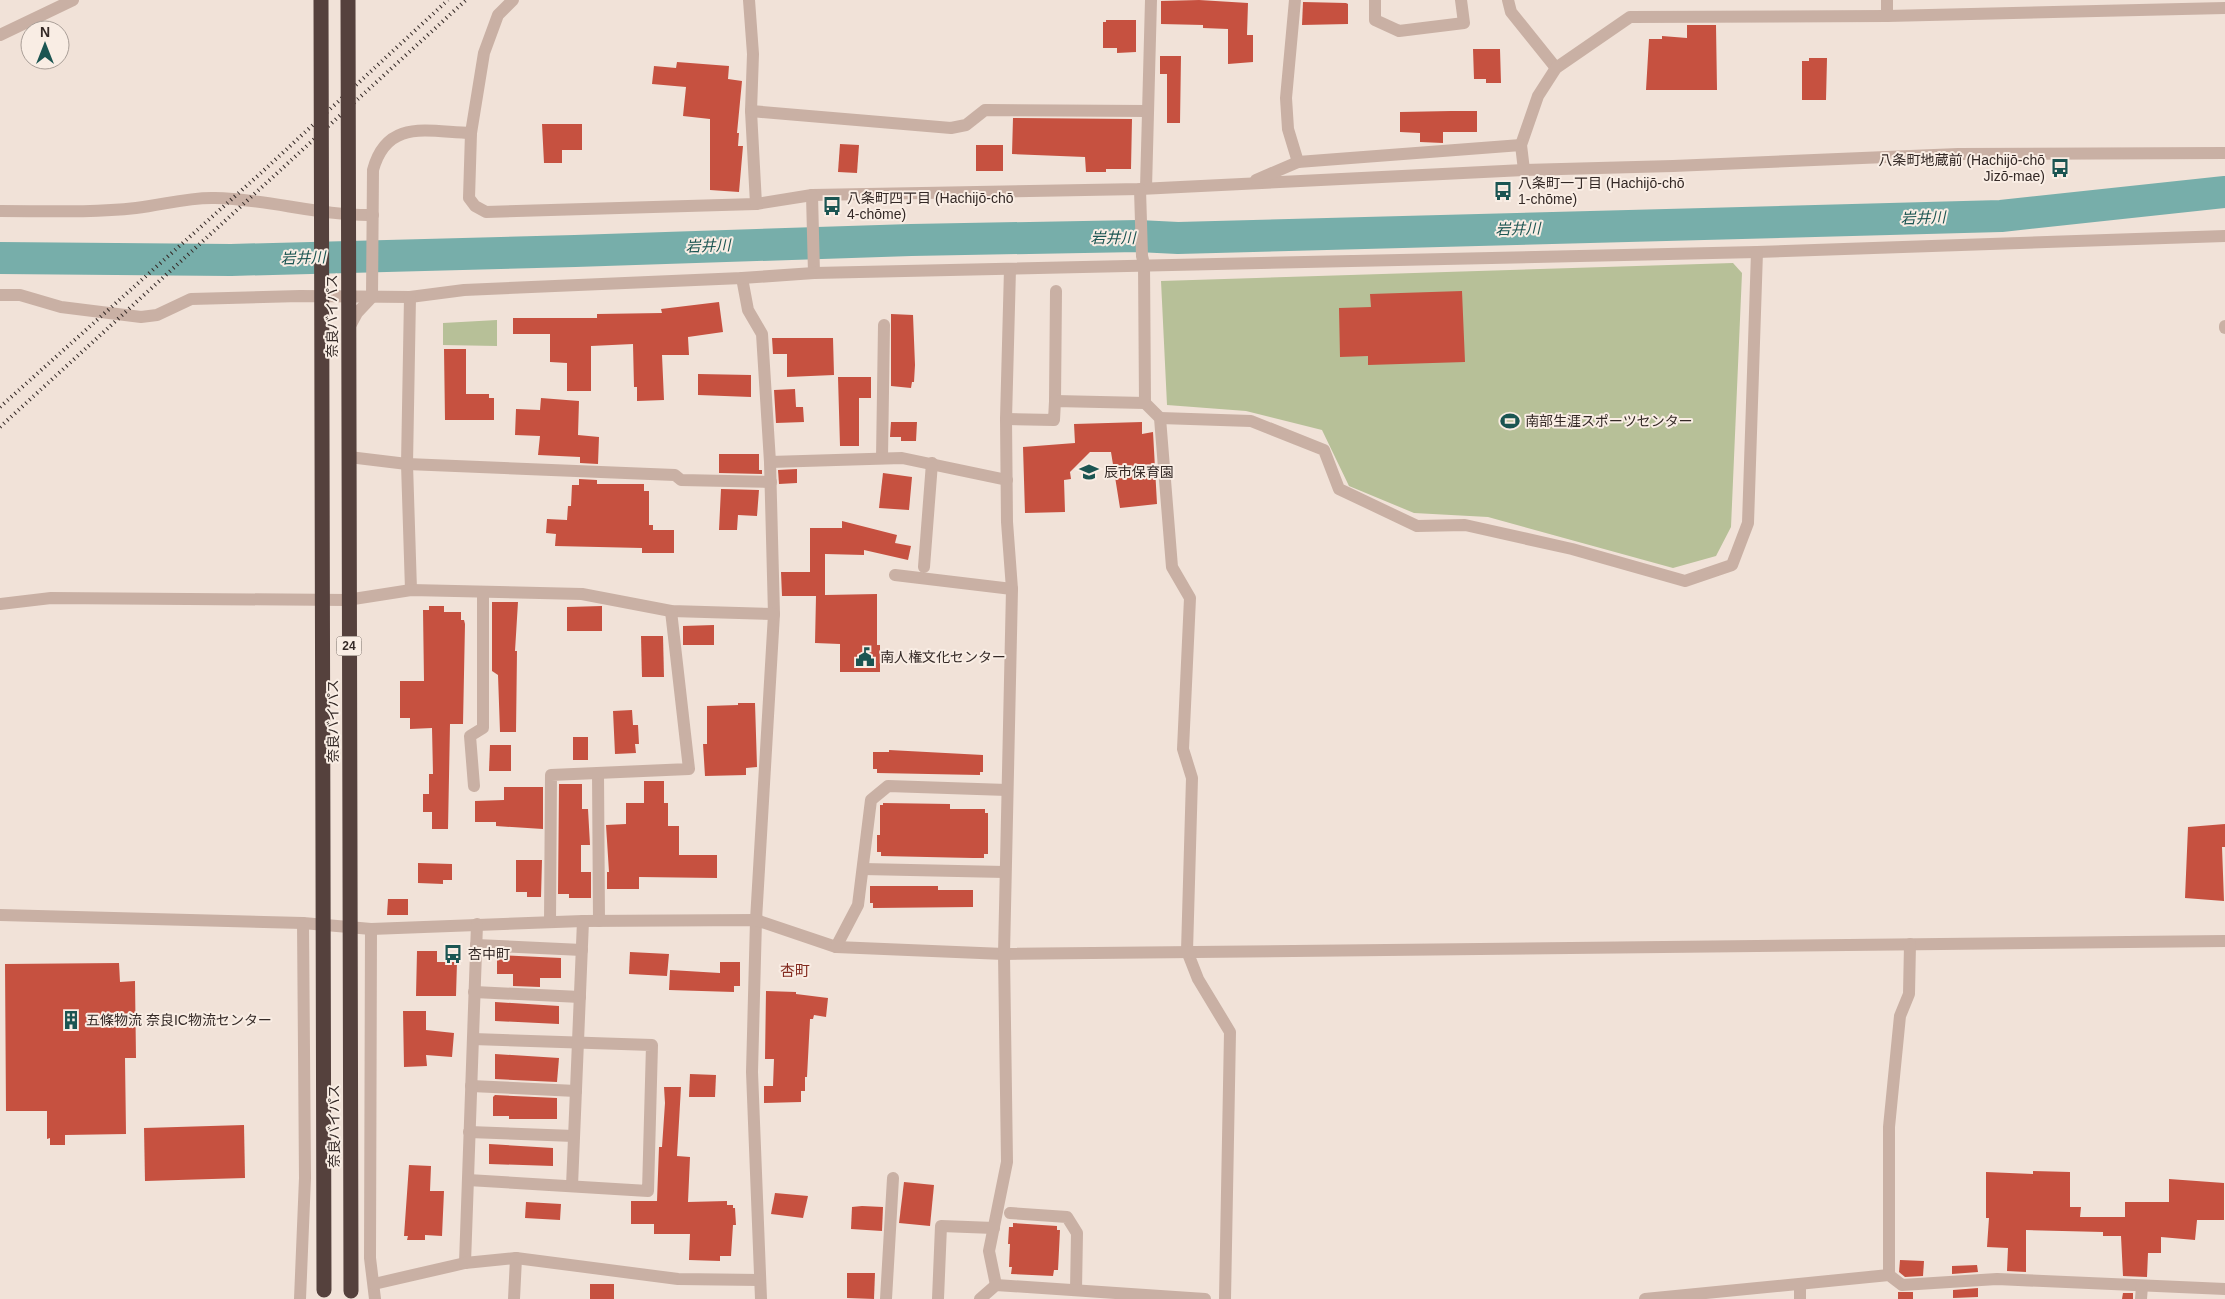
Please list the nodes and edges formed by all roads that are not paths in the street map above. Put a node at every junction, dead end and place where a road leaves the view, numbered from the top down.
1 (73, 0) edge
2 (321, 0) edge
3 (348, 0) edge
4 (513, 0) edge
5 (1152, 0) edge
6 (1295, 0) edge
7 (1375, 0) edge
8 (1461, 0) edge
9 (1508, 0) edge
10 (1887, 0) edge
11 (750, 1) edge
12 (2225, 8) edge
13 (1887, 16) junction
14 (0, 35) edge
15 (1556, 68) junction
16 (751, 111) junction
17 (1147, 111) junction
18 (471, 133) junction
19 (1521, 144) junction
20 (2225, 153) edge
21 (1298, 162) junction
22 (1524, 170) junction
23 (1247, 184) junction
24 (1142, 191) junction
25 (812, 201) junction
26 (756, 204) junction
27 (0, 211) edge
28 (372, 220) junction
29 (2225, 236) edge
30 (1757, 252) junction
31 (1143, 260) junction
32 (814, 268) junction
33 (1010, 269) junction
34 (742, 278) junction
35 (372, 291) junction
36 (1056, 291) dead end
37 (0, 295) edge
38 (410, 297) junction
39 (884, 325) dead end
40 (1055, 401) junction
41 (1145, 403) junction
42 (1160, 418) junction
43 (1006, 419) junction
44 (348, 458) junction
45 (882, 458) junction
46 (770, 462) junction
47 (932, 463) junction
48 (407, 464) junction
49 (1006, 480) junction
50 (770, 482) junction
51 (924, 567) dead end
52 (895, 575) dead end
53 (1012, 589) junction
54 (411, 590) junction
55 (483, 594) junction
56 (347, 600) junction
57 (0, 604) edge
58 (671, 611) junction
59 (774, 614) junction
60 (598, 773) junction
61 (474, 786) dead end
62 (1006, 790) junction
63 (863, 869) junction
64 (1005, 872) junction
65 (0, 915) edge
66 (756, 920) junction
67 (583, 921) junction
68 (599, 921) junction
69 (550, 922) junction
70 (303, 923) junction
71 (477, 924) junction
72 (346, 928) junction
73 (371, 929) junction
74 (2225, 942) edge
75 (1910, 944) junction
76 (476, 945) junction
77 (836, 947) junction
78 (582, 950) junction
79 (1187, 952) junction
80 (1004, 954) junction
81 (474, 992) junction
82 (580, 997) junction
83 (473, 1039) junction
84 (578, 1043) junction
85 (471, 1086) junction
86 (576, 1091) junction
87 (469, 1132) junction
88 (574, 1136) junction
89 (893, 1178) dead end
90 (468, 1180) junction
91 (572, 1186) junction
92 (1010, 1213) dead end
93 (994, 1228) junction
94 (516, 1258) junction
95 (465, 1263) junction
96 (1889, 1275) junction
97 (760, 1280) junction
98 (374, 1284) junction
99 (1800, 1284) junction
100 (996, 1285) junction
101 (2142, 1286) junction
102 (2225, 1288) edge
103 (324, 1290) dead end
104 (1076, 1290) junction
105 (351, 1291) dead end
106 (1056, 1294) edge
107 (300, 1299) edge
108 (374, 1299) edge
109 (514, 1299) edge
110 (761, 1299) edge
111 (886, 1299) edge
112 (938, 1299) edge
113 (980, 1299) edge
114 (1205, 1299) edge
115 (1225, 1299) edge
116 (1645, 1299) edge
117 (1800, 1299) edge
118 (2141, 1299) edge

1 - 14 street
2 - 103 highway, 奈良バイパス / 24, bridge
3 - 105 highway, 奈良バイパス / 24, bridge
4 - 18 street
5 - 17 street
6 - 21 street
7 - 8 street
9 - 15 street
10 - 13 street
11 - 16 street
12 - 13 street
13 - 15 street
15 - 19 street
16 - 17 street
16 - 26 street
17 - 24 street
18 - 26 street
18 - 28 street
19 - 21 street
19 - 22 street
20 - 22 street
21 - 23 street
22 - 23 street
23 - 24 street
24 - 25 street
24 - 31 street
25 - 26 street
25 - 32 street
27 - 28 street
28 - 35 street
29 - 30 street
30 - 31 street
30 - 42 street
31 - 33 street
31 - 41 street
32 - 33 street
32 - 34 street
33 - 43 street
34 - 38 street
34 - 46 street
35 - 37 street
35 - 38 street
35 - 44 street
36 - 40 street
38 - 48 street
39 - 45 street
40 - 41 street
40 - 43 street
41 - 42 street
42 - 79 street
43 - 49 street
44 - 48 street
44 - 56 street
45 - 46 street
45 - 47 street
46 - 50 street
47 - 49 street
47 - 51 street
48 - 50 street
48 - 54 street
49 - 53 street
50 - 59 street
52 - 53 street
53 - 62 street
54 - 55 street
54 - 56 street
55 - 58 street
55 - 61 street
56 - 57 street
56 - 72 street
58 - 59 street
58 - 60 street
59 - 66 street
60 - 68 street
60 - 69 street
62 - 63 street
62 - 64 street
63 - 64 street
63 - 77 street
64 - 80 street
65 - 70 street
66 - 68 street
66 - 77 street
66 - 97 street
67 - 68 street
67 - 69 street
67 - 78 street
69 - 71 street
70 - 72 street
70 - 107 street
71 - 73 street
71 - 76 street
72 - 73 street
73 - 98 street
74 - 75 street
75 - 79 street
75 - 96 street
76 - 78 street
76 - 81 street
77 - 80 street
78 - 82 street
79 - 80 street
79 - 115 street
80 - 93 street
81 - 82 street
81 - 83 street
82 - 84 street
83 - 84 street
83 - 85 street
84 - 86 street
84 - 91 street
85 - 86 street
85 - 87 street
86 - 88 street
87 - 88 street
87 - 90 street
88 - 91 street
89 - 111 street
90 - 91 street
90 - 95 street
92 - 104 street
93 - 100 street
93 - 112 street
94 - 95 street
94 - 97 street
94 - 109 street
95 - 98 street
96 - 99 street
96 - 101 street
97 - 110 street
98 - 108 street
99 - 116 street
99 - 117 street
100 - 106 street
100 - 113 street
101 - 102 street
101 - 118 street
104 - 106 street
104 - 114 street

